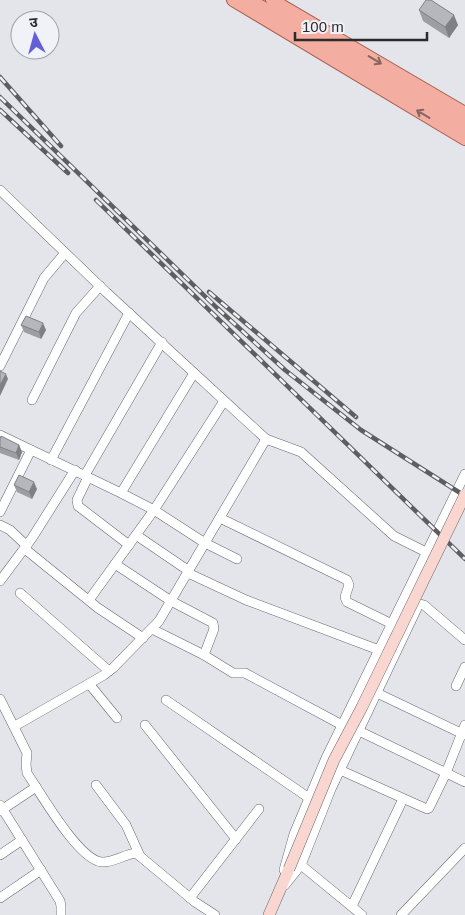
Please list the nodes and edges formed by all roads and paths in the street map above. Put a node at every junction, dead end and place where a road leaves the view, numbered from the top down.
1 (233, 0) edge
2 (250, 0) edge
3 (272, 0) edge
4 (465, 113) edge
5 (465, 126) edge
6 (465, 139) edge
7 (1, 193) edge
8 (65, 253) junction
9 (100, 286) junction
10 (129, 312) junction
11 (162, 342) junction
12 (0, 366) edge
13 (194, 373) junction
14 (32, 400) dead end
15 (224, 401) junction
16 (0, 435) edge
17 (266, 439) junction
18 (32, 450) junction
19 (51, 460) junction
20 (75, 470) junction
21 (465, 474) edge
22 (86, 476) junction
23 (121, 493) junction
24 (465, 495) edge
25 (154, 510) junction
26 (0, 512) edge
27 (220, 518) junction
28 (0, 525) edge
29 (136, 535) junction
30 (205, 543) junction
31 (129, 545) junction
32 (26, 547) junction
33 (426, 552) junction
34 (237, 559) dead end
35 (114, 564) junction
36 (188, 572) junction
37 (0, 581) edge
38 (20, 593) dead end
39 (89, 600) junction
40 (172, 600) junction
41 (392, 624) junction
42 (152, 629) junction
43 (143, 638) junction
44 (465, 640) edge
45 (379, 650) junction
46 (204, 655) junction
47 (465, 667) edge
48 (109, 671) junction
49 (90, 685) junction
50 (456, 686) dead end
51 (377, 694) junction
52 (0, 699) edge
53 (166, 700) dead end
54 (117, 718) dead end
55 (145, 725) dead end
56 (342, 725) junction
57 (15, 726) junction
58 (359, 731) junction
59 (464, 731) edge
60 (340, 770) junction
61 (446, 773) junction
62 (465, 782) edge
63 (96, 785) dead end
64 (36, 787) junction
65 (309, 798) junction
66 (403, 799) junction
67 (5, 806) edge
68 (259, 809) dead end
69 (236, 839) junction
70 (22, 840) junction
71 (465, 848) edge
72 (0, 855) edge
73 (140, 856) junction
74 (300, 865) junction
75 (41, 870) junction
76 (277, 895) junction
77 (0, 898) edge
78 (190, 898) junction
79 (352, 906) junction
80 (210, 914) edge
81 (61, 915) edge
82 (269, 915) edge
83 (362, 915) edge
84 (401, 915) edge

6 -> 1 main road
2 - 5 main road
3 -> 4 main road
7 - 8 street
8 - 9 street
8 - 12 street
9 - 10 street
9 - 14 street
10 - 11 street
10 - 19 street
11 - 13 street
11 - 22 street
13 - 15 street
13 - 23 street
15 - 17 street
15 - 25 street
16 - 18 street
17 - 27 street
17 - 33 street
18 - 19 street
18 - 26 street
19 - 20 street
20 - 22 street
20 - 32 street
21 - 33 street
22 - 23 street
22 - 31 street
23 - 25 street
24 - 76 main road, bridge
25 - 29 street
25 - 30 street
27 - 30 street
27 - 41 street
28 - 32 street
29 - 31 street
29 - 36 street
30 - 34 street
30 - 36 street
31 - 35 street
32 - 37 street
32 - 39 street
33 - 41 street
35 - 39 street
35 - 40 street
36 - 40 street
36 - 45 street
38 - 48 street
39 - 43 street
40 - 42 street
40 - 46 street
41 - 45 street
42 - 43 street
42 - 46 street
43 - 48 street
44 - 51 street
45 - 56 street
46 - 56 street
47 - 50 street
48 - 49 street
49 - 54 street
49 - 57 street
51 - 58 street
51 - 59 street
52 - 57 street
53 - 65 street
55 - 69 street
56 - 65 street
57 - 64 street
58 - 60 street
58 - 61 street
59 - 61 street
60 - 66 street
60 - 74 street
61 - 62 street
61 - 66 street
63 - 73 street
64 - 67 street
64 - 73 street
65 - 76 street
66 - 79 street
67 - 70 street
68 - 69 street
69 - 78 street
70 - 72 street
70 - 75 street
71 - 84 street
73 - 78 street
74 - 76 street
74 - 79 street
75 - 77 street
75 - 81 street
76 - 82 main road
78 - 80 street
79 - 83 street

